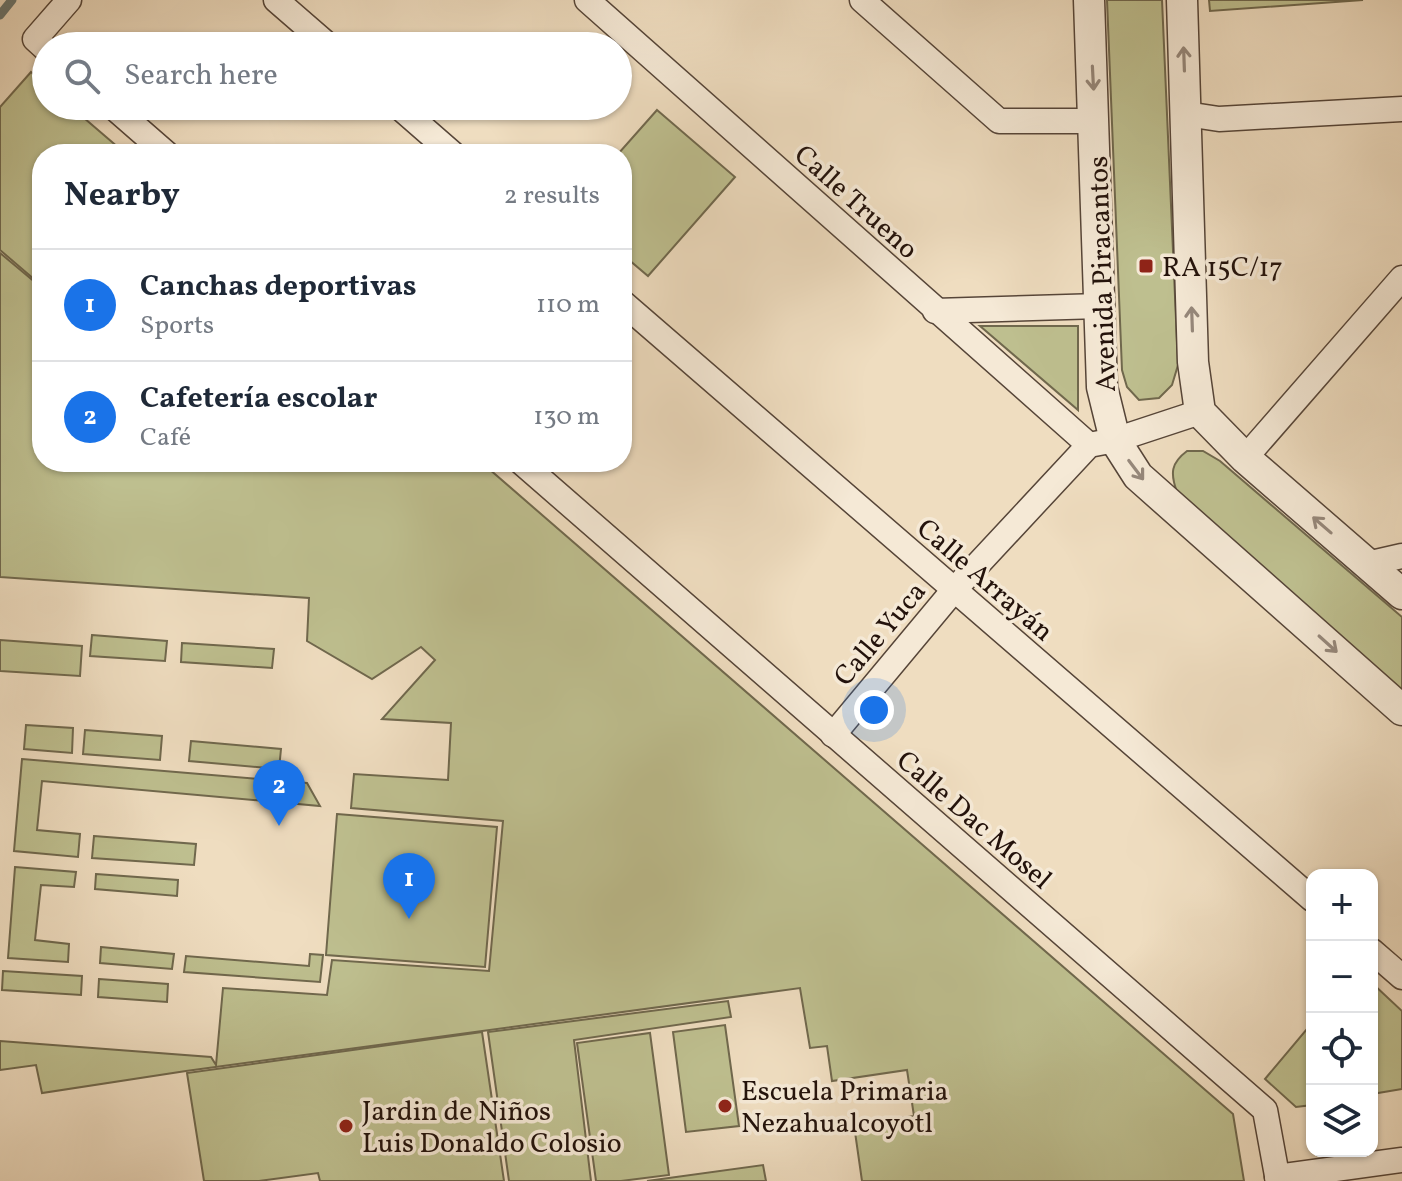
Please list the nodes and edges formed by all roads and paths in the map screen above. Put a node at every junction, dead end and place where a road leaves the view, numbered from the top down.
1 (69, 0) edge
2 (276, 0) edge
3 (587, 0) edge
4 (862, 0) edge
5 (1089, 0) edge
6 (1182, 0) edge
7 (48, 32) edge
8 (313, 32) edge
9 (623, 32) edge
10 (632, 40) edge
11 (1402, 109) edge
12 (1186, 114) junction
13 (128, 120) edge
14 (414, 120) edge
15 (1095, 121) junction
16 (156, 144) edge
17 (442, 144) edge
18 (1402, 278) edge
19 (1100, 306) junction
20 (632, 311) edge
21 (935, 311) junction
22 (1200, 412) junction
23 (1102, 442) junction
24 (1245, 458) junction
25 (532, 472) edge
26 (1402, 556) edge
27 (1367, 564) junction
28 (953, 591) junction
29 (1402, 594) edge
30 (1402, 710) edge
31 (833, 735) junction
32 (1306, 894) edge
33 (1378, 956) edge
34 (1402, 977) edge
35 (1402, 1160) edge
36 (1277, 1179) edge

1 - 7 street
2 - 8 street
3 - 9 street, Calle Trueno
4 - 15 street
5 -> 15 street, Avenida Piracantos
12 -> 6 street
10 - 21 street, Calle Trueno
11 - 12 street
22 -> 12 street
13 - 16 street
14 - 17 street
15 - 19 street, Avenida Piracantos
18 - 24 street
19 - 21 street
19 - 23 street, Avenida Piracantos
20 - 28 street, Calle Arrayán
21 - 23 street, Calle Trueno
22 - 23 street, Calle Yuca
22 - 24 street
23 - 28 street, Calle Yuca
23 -> 30 street, Avenida Piracantos
27 -> 24 street
25 - 31 street, Calle Dac Mosel
26 - 27 street
27 - 29 street
28 - 31 street, Calle Yuca
28 - 32 street, Calle Arrayán
31 - 36 street, Calle Dac Mosel
33 - 34 street
35 - 36 street

